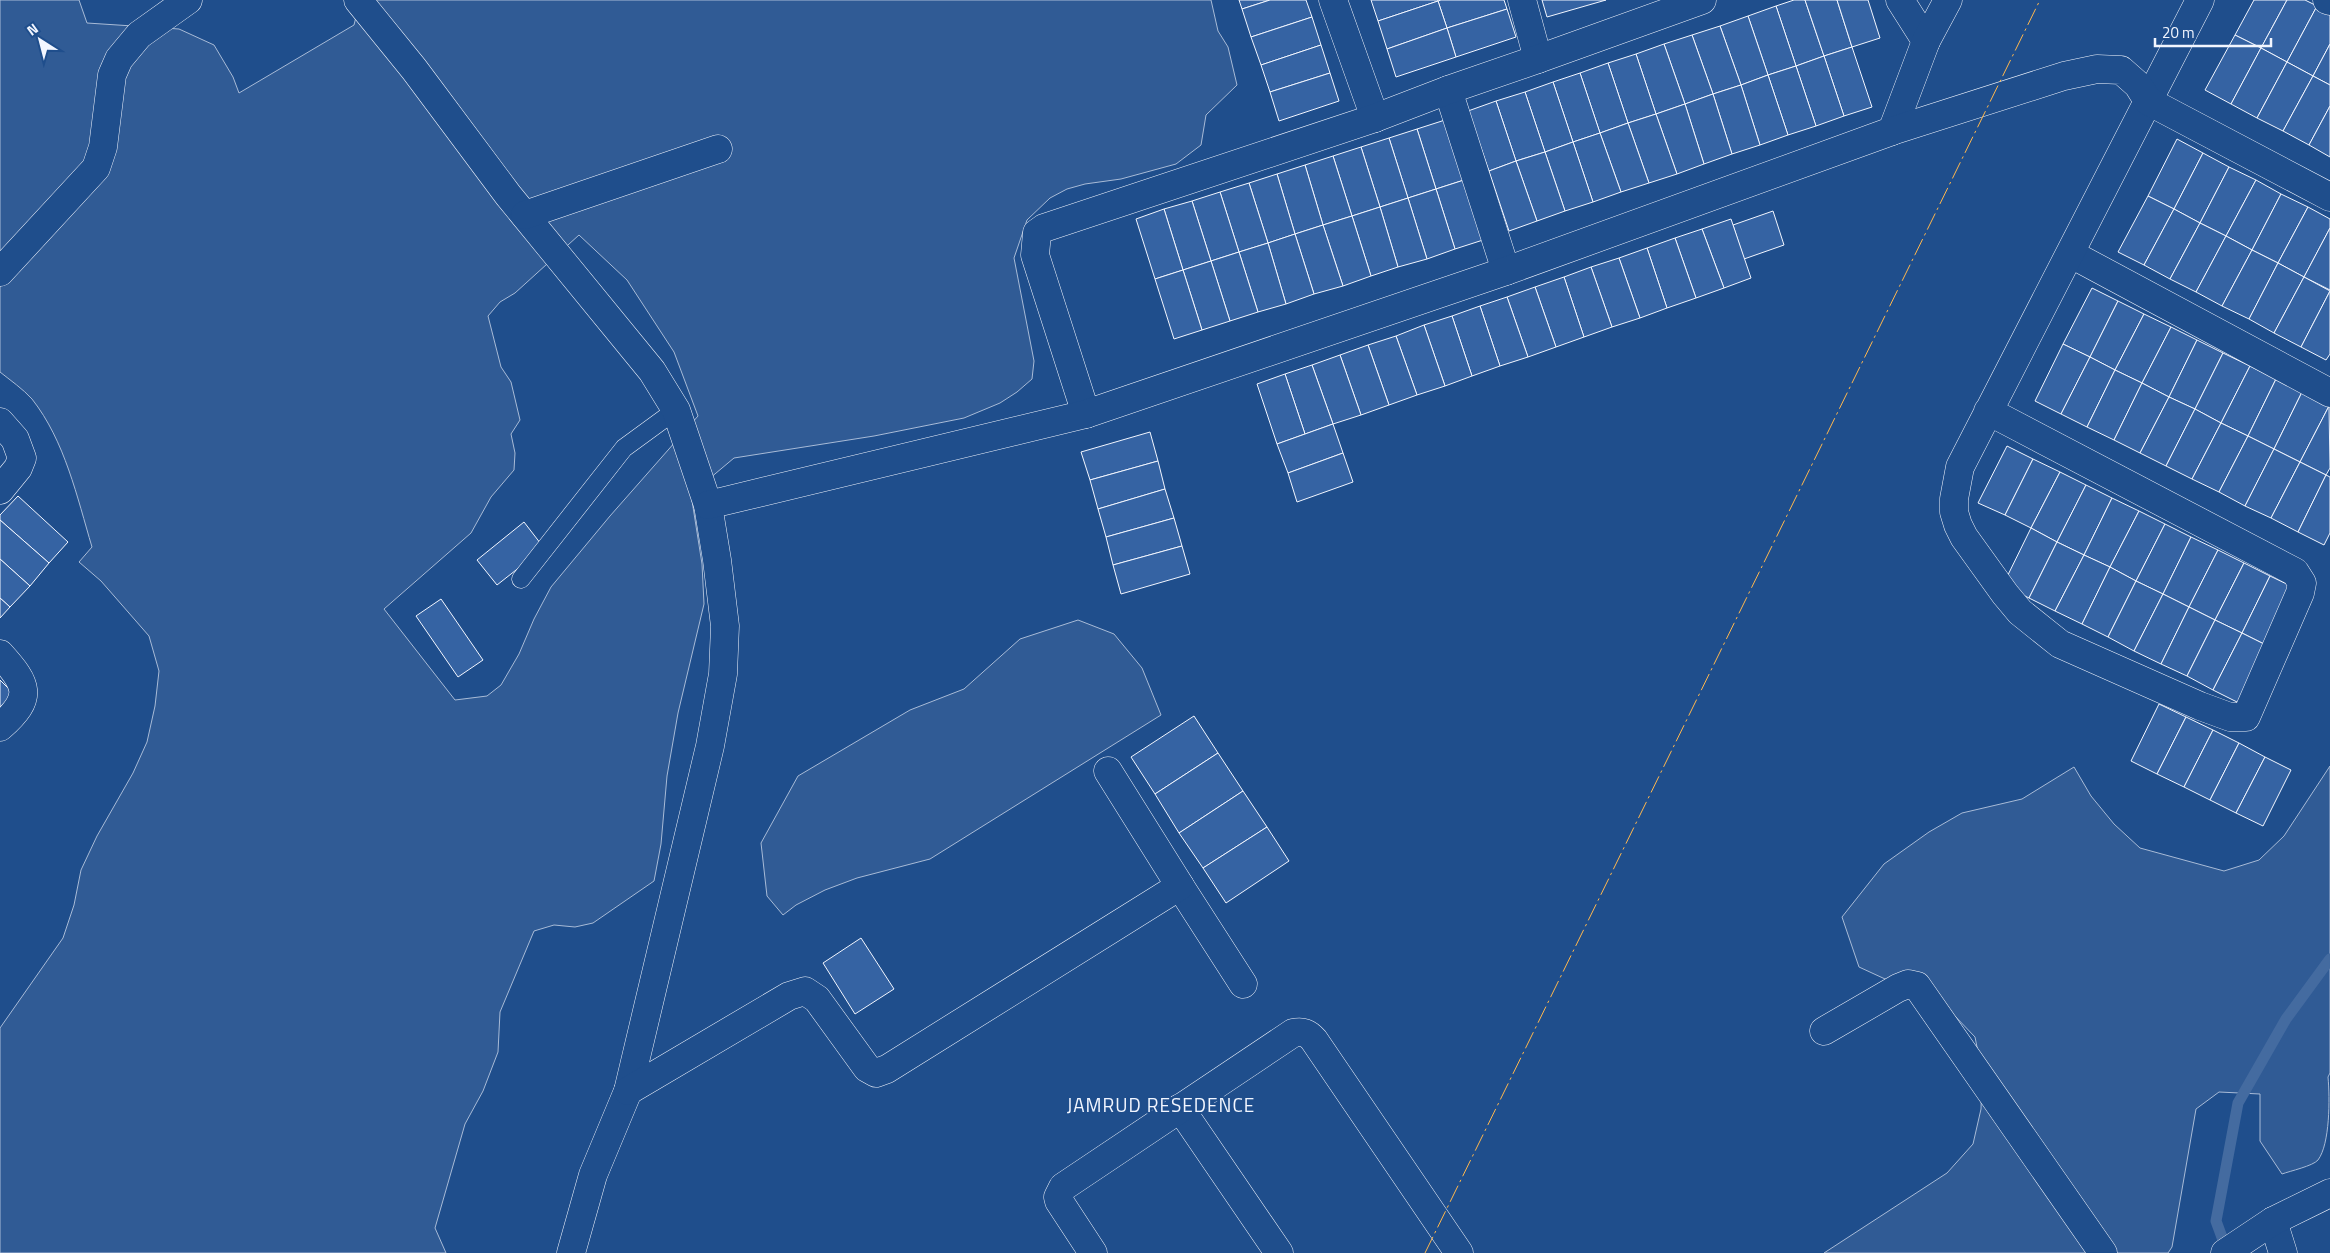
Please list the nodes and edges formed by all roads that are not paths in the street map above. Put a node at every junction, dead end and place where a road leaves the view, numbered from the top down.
1 (188, 0) edge
2 (358, 0) edge
3 (1333, 0) edge
4 (1522, 0) edge
5 (1702, 0) edge
6 (1900, 0) edge
7 (1948, 0) edge
8 (2200, 0) edge
9 (1926, 41) junction
10 (1538, 60) junction
11 (1448, 90) junction
12 (2148, 101) junction
13 (1375, 118) junction
14 (1892, 131) junction
15 (718, 149) dead end
16 (2330, 197) edge
17 (525, 216) junction
18 (2070, 254) junction
19 (1506, 271) junction
20 (0, 272) edge
21 (2330, 393) edge
22 (676, 410) junction
23 (1988, 412) junction
24 (1086, 414) junction
25 (0, 422) edge
26 (0, 490) edge
27 (708, 505) junction
28 (521, 579) dead end
29 (0, 654) edge
30 (0, 727) edge
31 (1108, 771) dead end
32 (1180, 886) junction
33 (1243, 984) dead end
34 (1824, 1031) dead end
35 (628, 1092) junction
36 (1180, 1108) junction
37 (2330, 1193) edge
38 (2273, 1221) junction
39 (2235, 1247) edge
40 (571, 1253) edge
41 (1093, 1253) edge
42 (1279, 1253) edge
43 (1459, 1253) edge
44 (2103, 1253) edge
45 (2284, 1253) edge

1 - 20 street
2 - 17 street
3 - 13 street
4 - 10 street
5 - 10 street
6 - 9 street
7 - 9 street
8 - 12 street
9 - 14 street
10 - 11 street
11 - 13 street
11 - 19 street
12 - 14 street
12 - 16 street
12 - 18 street
13 - 24 street
14 - 19 street
15 - 17 street
17 - 22 street
18 - 21 street
18 - 23 street
19 - 24 street
22 - 27 street
22 - 28 lane
23 - 23 street
24 - 27 street
25 - 26 street
27 - 35 street
29 - 30 street
31 - 32 street
32 - 33 street
32 - 35 street
34 - 44 street
35 - 40 street
36 - 41 street
36 - 42 street
36 - 43 street
37 - 38 street
38 - 39 street
38 - 45 street

